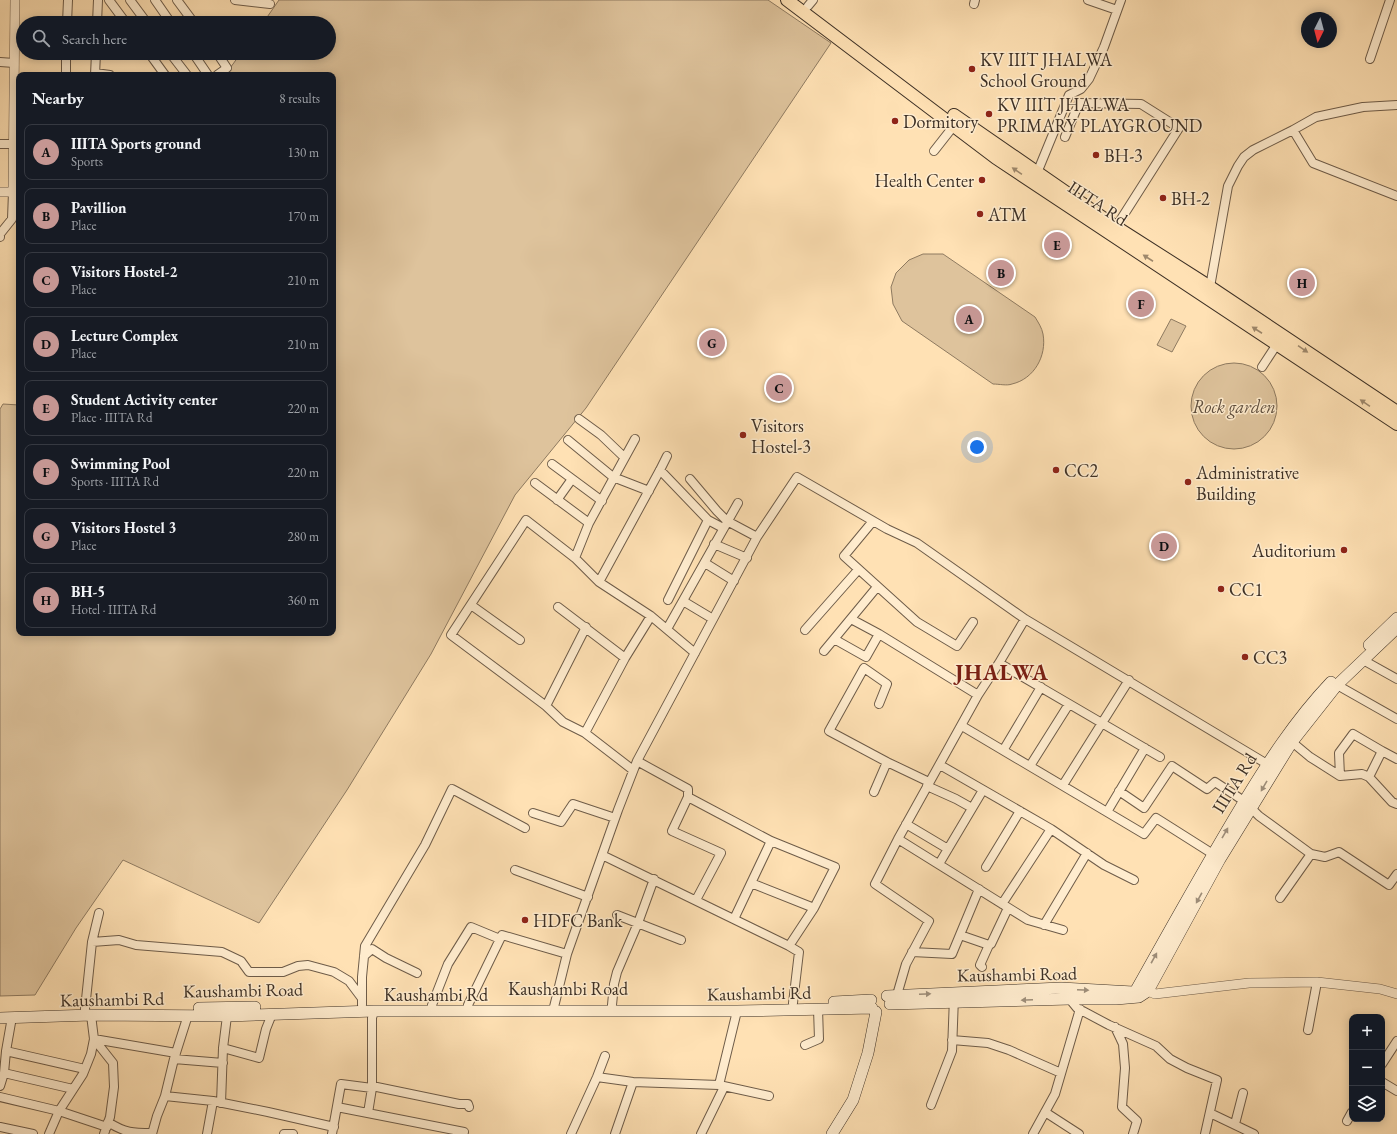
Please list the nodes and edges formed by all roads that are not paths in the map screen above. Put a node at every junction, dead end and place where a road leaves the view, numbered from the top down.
1 (15, 0) edge
2 (68, 0) edge
3 (98, 0) edge
4 (109, 0) edge
5 (155, 0) edge
6 (177, 0) edge
7 (235, 0) edge
8 (787, 0) edge
9 (1088, 0) edge
10 (1121, 0) edge
11 (1390, 0) edge
12 (132, 1) edge
13 (806, 2) edge
14 (270, 4) dead end
15 (1116, 10) junction
16 (67, 16) edge
17 (97, 16) edge
18 (121, 16) edge
19 (142, 16) edge
20 (166, 16) edge
21 (189, 16) edge
22 (1370, 59) dead end
23 (66, 60) edge
24 (96, 60) edge
25 (153, 60) edge
26 (175, 60) edge
27 (198, 60) edge
28 (221, 60) edge
29 (0, 62) edge
30 (14, 63) junction
31 (66, 72) edge
32 (95, 72) edge
33 (163, 72) edge
34 (184, 72) edge
35 (206, 72) edge
36 (221, 72) edge
37 (1397, 105) edge
38 (956, 122) junction
39 (1293, 130) junction
40 (16, 134) edge
41 (1065, 137) dead end
42 (0, 144) edge
43 (13, 144) junction
44 (934, 151) dead end
45 (1034, 177) junction
46 (0, 192) edge
47 (13, 192) junction
48 (1397, 196) edge
49 (1113, 230) junction
50 (0, 237) edge
51 (1206, 288) junction
52 (1280, 340) junction
53 (1262, 367) dead end
54 (1397, 412) edge
55 (578, 419) dead end
56 (1397, 424) edge
57 (635, 439) dead end
58 (568, 440) dead end
59 (666, 456) dead end
60 (624, 457) junction
61 (552, 464) dead end
62 (660, 470) junction
63 (613, 477) junction
64 (572, 479) junction
65 (690, 479) dead end
66 (535, 483) dead end
67 (649, 492) junction
68 (557, 500) junction
69 (602, 501) junction
70 (738, 503) dead end
71 (708, 520) junction
72 (873, 521) junction
73 (589, 523) junction
74 (725, 525) junction
75 (757, 537) junction
76 (714, 544) junction
77 (575, 558) junction
78 (747, 558) junction
79 (705, 563) junction
80 (858, 570) junction
81 (734, 581) junction
82 (599, 582) junction
83 (877, 587) junction
84 (668, 600) dead end
85 (683, 601) junction
86 (471, 605) junction
87 (558, 607) dead end
88 (651, 616) junction
89 (1397, 618) edge
90 (713, 619) junction
91 (851, 619) junction
92 (1025, 619) junction
93 (973, 622) dead end
94 (586, 627) junction
95 (1397, 628) edge
96 (667, 629) junction
97 (805, 630) dead end
98 (879, 634) junction
99 (834, 639) junction
100 (520, 640) dead end
101 (824, 651) dead end
102 (695, 653) junction
103 (625, 658) junction
104 (1363, 660) junction
105 (999, 663) junction
106 (1397, 678) edge
107 (1129, 680) junction
108 (1337, 685) junction
109 (1041, 687) junction
110 (978, 695) junction
111 (879, 704) dead end
112 (1069, 704) junction
113 (546, 706) junction
114 (1396, 717) edge
115 (1102, 723) junction
116 (962, 726) junction
117 (584, 733) junction
118 (1292, 742) junction
119 (1145, 748) junction
120 (1004, 750) junction
121 (1382, 751) junction
122 (1160, 757) dead end
123 (1397, 759) edge
124 (637, 761) junction
125 (887, 762) junction
126 (940, 765) junction
127 (1030, 766) junction
128 (1271, 767) junction
129 (633, 770) junction
130 (1340, 776) junction
131 (1369, 777) junction
132 (928, 784) junction
133 (1063, 785) junction
134 (983, 790) junction
135 (874, 792) dead end
136 (1119, 792) junction
137 (688, 797) junction
138 (1248, 804) junction
139 (1397, 804) edge
140 (972, 808) junction
141 (1020, 811) junction
142 (1107, 812) junction
143 (533, 813) dead end
144 (615, 818) junction
145 (906, 824) junction
146 (525, 828) dead end
147 (1051, 829) junction
148 (898, 839) junction
149 (771, 841) junction
150 (948, 849) junction
151 (1087, 853) junction
152 (1311, 854) junction
153 (602, 855) junction
154 (1217, 856) junction
155 (939, 864) junction
156 (986, 866) dead end
157 (515, 870) dead end
158 (1397, 874) edge
159 (654, 879) junction
160 (1134, 880) dead end
161 (751, 883) junction
162 (1389, 885) junction
163 (979, 889) junction
164 (1397, 890) edge
165 (588, 897) junction
166 (1280, 898) dead end
167 (696, 900) junction
168 (1002, 904) junction
169 (814, 908) junction
170 (1011, 910) junction
171 (99, 913) dead end
172 (617, 915) dead end
173 (734, 919) junction
174 (638, 923) junction
175 (1044, 925) junction
176 (1063, 930) dead end
177 (960, 935) junction
178 (500, 939) junction
179 (681, 940) dead end
180 (92, 942) junction
181 (989, 945) junction
182 (789, 946) junction
183 (912, 952) junction
184 (568, 954) junction
185 (364, 956) junction
186 (982, 967) dead end
187 (416, 973) dead end
188 (1317, 982) junction
189 (1061, 988) junction
190 (1148, 991) junction
191 (1135, 992) junction
192 (1397, 994) edge
193 (954, 998) junction
194 (1070, 999) junction
195 (362, 1001) junction
196 (793, 1003) junction
197 (468, 1004) junction
198 (882, 1004) junction
199 (432, 1005) junction
200 (612, 1005) junction
201 (554, 1008) junction
202 (818, 1009) junction
203 (1080, 1009) junction
204 (0, 1010) edge
205 (374, 1011) junction
206 (737, 1011) junction
207 (88, 1012) junction
208 (272, 1014) junction
209 (188, 1015) junction
210 (227, 1016) junction
211 (12, 1017) junction
212 (0, 1018) edge
213 (1115, 1027) junction
214 (1308, 1030) dead end
215 (94, 1039) junction
216 (952, 1040) junction
217 (1397, 1041) edge
218 (805, 1045) dead end
219 (223, 1048) junction
220 (6, 1052) junction
221 (1394, 1052) edge
222 (175, 1056) junction
223 (605, 1056) dead end
224 (1385, 1061) edge
225 (223, 1063) junction
226 (85, 1068) junction
227 (4, 1073) junction
228 (1061, 1073) junction
229 (597, 1077) junction
230 (633, 1082) junction
231 (1385, 1084) edge
232 (719, 1085) junction
233 (0, 1086) edge
234 (372, 1088) junction
235 (73, 1089) junction
236 (1397, 1091) edge
237 (1243, 1093) dead end
238 (165, 1096) junction
239 (769, 1096) dead end
240 (0, 1097) edge
241 (217, 1102) junction
242 (931, 1105) dead end
243 (337, 1107) junction
244 (469, 1107) dead end
245 (59, 1112) junction
246 (1045, 1112) junction
247 (368, 1113) junction
248 (1210, 1113) junction
249 (1349, 1117) edge
250 (1347, 1121) dead end
251 (1235, 1124) junction
252 (0, 1127) edge
253 (107, 1128) edge
254 (333, 1131) edge
255 (464, 1132) dead end
256 (152, 1133) edge
257 (33, 1134) edge
258 (50, 1134) edge
259 (206, 1134) edge
260 (284, 1134) edge
261 (293, 1134) edge
262 (571, 1134) edge
263 (615, 1134) edge
264 (701, 1134) edge
265 (832, 1134) edge
266 (1033, 1134) edge
267 (1080, 1134) edge
268 (1133, 1134) edge
269 (1205, 1134) edge
270 (1254, 1134) edge

1 - 30 street
2 - 16 street
3 - 17 street
4 - 18 street
5 - 20 street
6 - 21 street
7 - 14 street
8 - 38 main road, IIITA Rd
9 - 15 street
10 - 15 street
11 - 22 street
12 - 19 street
13 - 38 main road, IIITA Rd
15 - 45 street
23 - 31 street
24 - 32 street
25 - 33 street
26 - 34 street
27 - 35 street
28 - 36 street
29 - 30 street
30 - 40 street
37 - 39 street
38 - 44 street
38 - 45 main road, IIITA Rd
39 - 48 street
39 - 51 street
40 - 43 street
41 - 49 street
42 - 43 street
43 - 47 street
45 - 49 main road, IIITA Rd
46 - 47 street
47 - 50 street
49 - 51 main road, IIITA Rd
51 - 52 main road, IIITA Rd
52 - 53 street
52 -> 54 main road, IIITA Rd
56 -> 52 main road, IIITA Rd
55 - 60 street
57 - 60 street
58 - 63 street
59 - 62 street
60 - 63 street
61 - 64 street
62 - 67 street
62 - 71 street
63 - 67 street
63 - 69 street
64 - 68 street
64 - 69 street
65 - 74 street
66 - 68 street
67 - 82 street
68 - 73 street
69 - 73 street
70 - 74 street
71 - 74 street
71 - 84 street
72 - 75 street
72 - 80 street
72 - 92 street
73 - 77 street
74 - 75 street
74 - 76 street
75 - 78 street
76 - 78 street
76 - 79 street
77 - 82 street
77 - 86 street
78 - 81 street
79 - 81 street
79 - 85 street
80 - 83 street
80 - 97 street
81 - 90 street
82 - 88 street
83 - 91 street
83 - 93 street
85 - 90 street
85 - 96 street
86 - 100 street
86 - 113 street
87 - 94 street
88 - 96 street
88 - 103 street
89 - 128 main road, IIITA Rd
90 - 102 street
91 - 98 street
91 - 99 street
92 - 105 street
92 - 107 street
94 - 103 street
94 - 113 street
95 - 104 main road, IIITA Rd
96 - 102 street
98 - 99 street
98 - 110 street
99 - 101 street
102 - 124 street
103 - 117 street
104 - 106 street
104 - 108 main road, IIITA Rd
105 - 109 street
105 - 110 street
107 - 115 street
107 - 128 street
108 - 114 street
108 - 118 main road, IIITA Rd
109 - 112 street
109 - 120 street
110 - 116 street
111 - 125 street
112 - 115 street
112 - 127 street
113 - 117 street
115 - 119 street
115 - 133 street
116 - 120 street
116 - 126 street
117 - 129 street
118 - 128 main road, IIITA Rd
118 - 130 street
119 - 122 street
119 - 136 street
120 - 127 street
121 - 123 street
121 - 130 street
121 - 131 street
124 - 129 street
124 - 137 street
125 - 132 street
125 - 135 street
126 - 132 street
126 - 134 street
127 - 133 street
128 - 138 main road, IIITA Rd
129 - 144 street
130 - 131 street
131 - 139 street
132 - 140 street
132 - 145 street
133 - 142 street
134 - 140 street
134 - 141 street
136 - 138 street
136 - 142 street
137 - 149 street
137 - 167 street
138 - 152 street
138 - 154 main road, IIITA Rd
140 - 150 street
141 - 147 street
141 - 156 street
142 - 154 street
143 - 144 street
144 - 153 street
145 - 148 street
145 - 150 street
146 - 185 street
147 - 151 street
147 - 168 street
148 - 155 street
148 - 183 street
149 - 161 street
149 - 169 street
150 - 155 street
151 - 160 street
151 - 175 street
152 - 162 street
152 - 166 street
153 - 159 street
153 - 165 street
154 -> 190 main road, IIITA Rd
191 -> 154 main road, IIITA Rd
155 - 163 street
157 - 165 street
158 - 162 street
159 - 167 street
159 - 174 street
161 - 169 street
161 - 173 street
162 - 164 street
163 - 168 street
163 - 177 street
165 - 184 street
167 - 173 street
168 - 170 street
169 - 182 street
170 - 175 street
170 - 181 street
171 - 180 street
172 - 174 street
173 - 182 street
174 - 179 street
174 - 200 street
175 - 176 street
177 - 181 street
177 - 183 street
178 - 184 street
178 - 197 street
178 - 199 street
180 - 195 street
180 - 207 street
181 - 186 street
182 - 196 street
183 - 198 street
184 - 201 street
185 - 187 street
185 - 195 street
188 - 190 street
188 - 192 street
188 - 214 street
189 -> 191 main road, Kaushambi Road
189 - 193 main road, Kaushambi Road
189 - 194 street
190 - 191 main road, Kaushambi Road
190 - 194 main road, Kaushambi Rd
194 -> 193 main road, Kaushambi Rd
193 - 198 main road, Kaushambi Rd
193 - 216 street
194 - 203 street
195 - 199 main road, Kaushambi Road
195 - 207 main road, Kaushambi Road
196 - 198 main road, Kaushambi Road
196 - 200 main road, Kaushambi Road
197 - 199 main road, Kaushambi Road
197 - 201 main road, Kaushambi Road
198 - 202 main road, Kaushambi Rd
198 - 265 main road
200 - 201 main road, Kaushambi Road
201 - 205 main road, Kaushambi Rd
201 - 206 main road, Kaushambi Rd
202 - 206 main road, Kaushambi Rd
202 - 218 street
203 - 213 street
203 - 228 street
204 - 207 main road, Kaushambi Road
205 - 208 main road, Kaushambi Rd
205 - 234 street
206 - 232 street
207 - 209 main road, Kaushambi Rd
207 - 211 main road, Kaushambi Rd
207 - 215 street
208 - 210 main road, Kaushambi Rd
208 - 219 street
209 - 210 main road, Kaushambi Rd
209 - 222 street
210 - 219 street
211 - 212 main road, Kaushambi Rd
211 - 220 street
213 - 248 street
213 - 268 street
215 - 222 street
215 - 226 street
215 - 253 street
216 - 228 street
216 - 242 street
217 - 221 street
219 - 225 street
220 - 226 street
220 - 227 street
221 - 224 street
222 - 225 street
222 - 238 street
223 - 229 street
225 - 241 street
226 - 235 street
227 - 233 street
227 - 235 street
228 - 246 street
229 - 230 street
229 - 262 street
230 - 232 street
230 - 263 street
231 - 236 street
232 - 239 street
232 - 264 street
234 - 243 street
234 - 244 street
234 - 247 street
235 - 245 street
237 - 251 street
238 - 241 street
238 - 256 street
240 - 245 street
241 - 254 street
241 - 259 street
243 - 247 street
243 - 254 street
245 - 253 street
245 - 258 street
246 - 266 street
246 - 267 street
247 - 255 street
248 - 251 street
248 - 269 street
249 - 250 street
251 - 270 street
252 - 257 street
253 - 256 street
260 - 261 street

